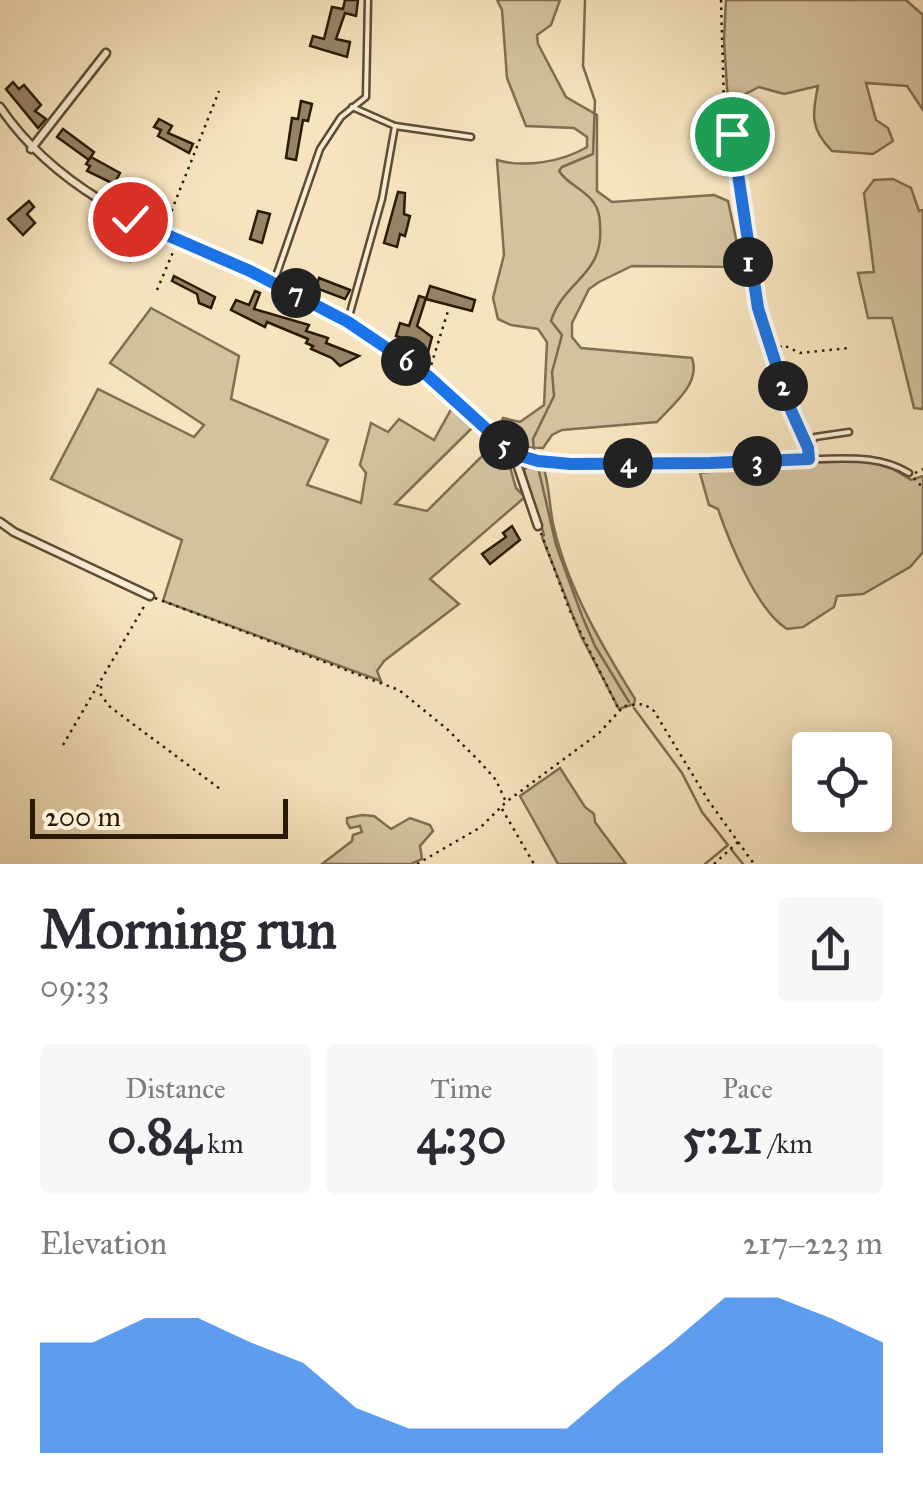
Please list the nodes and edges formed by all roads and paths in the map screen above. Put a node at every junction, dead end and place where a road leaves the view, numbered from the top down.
1 (368, 0) edge
2 (721, 0) edge
3 (106, 53) dead end
4 (218, 91) dead end
5 (0, 107) edge
6 (352, 107) junction
7 (396, 126) junction
8 (471, 137) dead end
9 (32, 149) junction
10 (162, 235) junction
11 (178, 241) junction
12 (274, 282) junction
13 (158, 290) dead end
14 (448, 311) dead end
15 (348, 322) junction
16 (850, 348) dead end
17 (772, 352) junction
18 (428, 376) junction
19 (849, 432) dead end
20 (808, 448) junction
21 (514, 454) junction
22 (809, 459) junction
23 (923, 469) edge
24 (909, 474) junction
25 (923, 488) edge
26 (0, 522) edge
27 (538, 526) joint
28 (150, 596) joint
29 (164, 601) dead end
30 (101, 684) junction
31 (619, 710) junction
32 (63, 744) dead end
33 (220, 789) dead end
34 (506, 802) junction
35 (502, 807) junction
36 (738, 842) junction
37 (416, 864) edge
38 (534, 864) edge
39 (714, 864) edge
40 (754, 864) edge

1 - 6 lane
2 - 17 path
3 - 9 street
4 - 10 path
5 - 9 street
6 - 7 lane
6 - 12 lane
7 - 8 lane
7 - 15 lane
9 - 10 street
10 - 11 street
11 - 12 street
11 - 13 path
12 - 15 street
14 - 18 path
15 - 18 street
16 - 17 path
17 - 20 path
18 - 21 street
19 - 20 lane
20 - 22 street
21 - 22 street
21 - 27 street
22 - 24 lane
23 - 24 path
24 - 25 path
26 - 28 street
27 - 31 path
28 - 30 path
29 - 34 path
30 - 32 path
30 - 33 path
31 - 34 path
31 - 36 path
34 - 35 path
35 - 37 path
35 - 38 path
36 - 39 path
36 - 40 path

